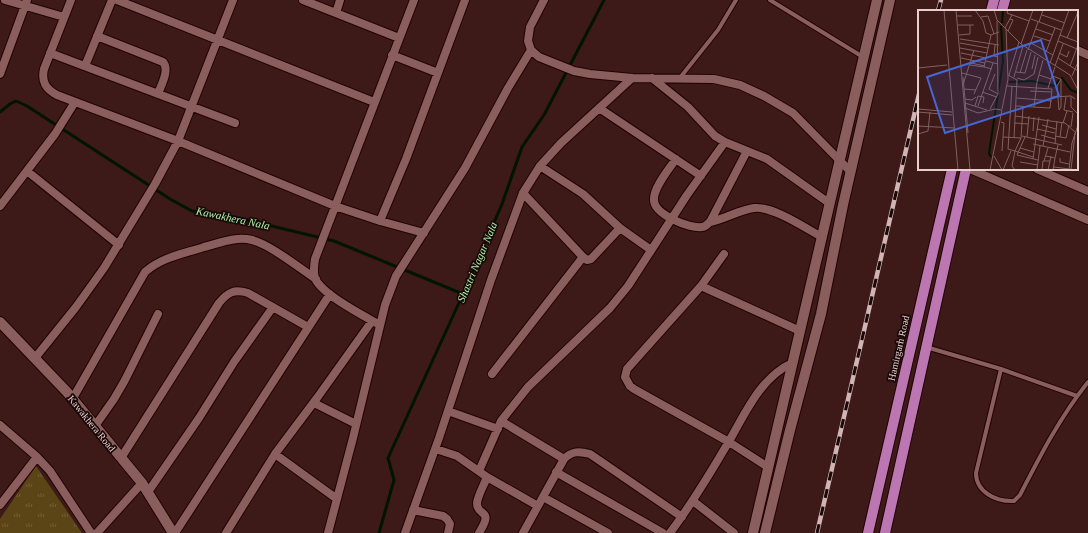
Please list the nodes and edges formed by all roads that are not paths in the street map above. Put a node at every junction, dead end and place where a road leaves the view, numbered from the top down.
1 (5, 0) edge
2 (71, 0) edge
3 (112, 0) edge
4 (117, 0) edge
5 (233, 0) edge
6 (303, 0) edge
7 (340, 0) edge
8 (414, 0) edge
9 (465, 0) edge
10 (544, 0) edge
11 (736, 0) edge
12 (770, 0) edge
13 (877, 0) edge
14 (890, 0) edge
15 (994, 0) edge
16 (1005, 0) edge
17 (26, 3) edge
18 (991, 10) edge
19 (1002, 10) edge
20 (336, 13) junction
21 (64, 17) junction
22 (97, 36) junction
23 (399, 38) junction
24 (217, 40) junction
25 (531, 50) junction
26 (1078, 50) edge
27 (50, 53) junction
28 (1088, 54) edge
29 (392, 55) junction
30 (863, 57) junction
31 (85, 66) junction
32 (438, 73) junction
33 (0, 74) edge
34 (632, 78) junction
35 (652, 78) junction
36 (679, 79) junction
37 (158, 94) junction
38 (75, 102) junction
39 (374, 102) junction
40 (192, 107) junction
41 (599, 108) junction
42 (235, 123) dead end
43 (178, 141) junction
44 (726, 142) junction
45 (747, 151) junction
46 (676, 159) junction
47 (840, 160) junction
48 (540, 166) junction
49 (952, 170) edge
50 (966, 170) edge
51 (972, 170) edge
52 (1039, 170) edge
53 (27, 171) junction
54 (850, 171) junction
55 (701, 176) junction
56 (1088, 191) edge
57 (523, 193) junction
58 (3, 197) edge
59 (830, 203) junction
60 (0, 206) edge
61 (334, 206) junction
62 (672, 219) junction
63 (1088, 220) edge
64 (380, 221) junction
65 (710, 222) junction
66 (620, 228) junction
67 (424, 233) junction
68 (822, 237) junction
69 (118, 245) junction
70 (651, 250) junction
71 (724, 254) dead end
72 (583, 257) junction
73 (316, 279) junction
74 (701, 286) junction
75 (330, 294) junction
76 (273, 307) junction
77 (158, 314) dead end
78 (372, 320) junction
79 (0, 322) edge
80 (380, 325) junction
81 (308, 327) junction
82 (800, 331) junction
83 (926, 347) junction
84 (35, 358) junction
85 (792, 363) junction
86 (1000, 369) junction
87 (492, 374) dead end
88 (1088, 382) edge
89 (1077, 396) junction
90 (73, 398) junction
91 (314, 403) junction
92 (448, 411) junction
93 (0, 424) edge
94 (356, 424) junction
95 (499, 425) junction
96 (95, 426) junction
97 (729, 442) junction
98 (436, 449) junction
99 (275, 454) junction
100 (37, 457) junction
101 (121, 458) junction
102 (564, 459) junction
103 (768, 467) junction
104 (479, 471) junction
105 (556, 472) junction
106 (487, 477) junction
107 (142, 483) junction
108 (148, 492) junction
109 (543, 497) junction
110 (337, 499) junction
111 (693, 500) junction
112 (0, 505) edge
113 (538, 506) junction
114 (413, 510) junction
115 (682, 517) junction
116 (91, 533) edge
117 (97, 533) edge
118 (174, 533) edge
119 (226, 533) edge
120 (328, 533) edge
121 (405, 533) edge
122 (448, 533) edge
123 (480, 533) edge
124 (524, 533) edge
125 (608, 533) edge
126 (663, 533) edge
127 (670, 533) edge
128 (734, 533) edge
129 (753, 533) edge
130 (765, 533) edge
131 (868, 533) edge
132 (884, 533) edge

1 - 17 street
2 - 21 street
3 - 22 street
4 - 24 street
5 - 24 street
6 - 20 street
7 - 20 street
8 - 23 street
9 - 32 street
10 - 25 street
11 - 36 lane
12 - 30 lane
13 - 30 street
14 - 54 street
15 - 18 main road
16 - 19 main road
17 - 21 street
17 - 33 street
20 - 23 street
21 - 27 street
22 - 31 street
22 - 37 street
23 - 29 street
24 - 39 street
24 - 40 street
25 - 34 street
25 - 67 street
26 - 28 street
27 - 31 street
27 - 38 street
29 - 32 street
29 - 39 street
30 - 47 street
31 - 37 street
32 - 64 street
34 - 35 street
34 - 41 street
35 - 36 street
35 - 44 street
36 - 47 street
37 - 40 street
38 - 43 street
38 - 53 street
39 - 61 street
40 - 42 street
40 - 43 street
41 - 46 street
41 - 48 street
43 - 61 street
43 - 69 street
44 - 45 street
44 - 55 street
45 - 59 street
45 - 65 street
46 - 55 street
46 - 62 street
47 - 54 street
47 - 59 street
48 - 57 street
48 - 66 street
49 - 131 main road, Hamirgarh Road
50 - 83 main road
51 - 63 street
52 - 56 street
53 - 58 street
53 - 69 street
54 - 130 street
55 - 62 street
57 - 72 street
57 - 92 street
58 - 60 street
59 - 68 street
61 - 64 street
61 - 73 street
62 - 65 street
62 - 70 street
64 - 67 street
65 - 68 street
66 - 70 street
66 - 72 street
67 - 80 street
68 - 82 street
69 - 84 street
70 - 95 street
71 - 74 street
72 - 87 street
73 - 75 street
73 - 90 street
74 - 82 street
74 - 97 street
75 - 78 street
75 - 81 street
76 - 81 street
76 - 101 street
76 - 108 street
77 - 96 street
78 - 80 street
78 - 91 street
79 - 84 street, Kawakhera Road
80 - 94 street
81 - 118 street
82 - 85 street
83 - 86 lane
83 - 132 main road
84 - 90 street, Kawakhera Road
85 - 97 street
85 - 103 street
86 - 89 lane
86 - 89 lane
88 - 89 lane
90 - 96 street, Kawakhera Road
91 - 94 street
91 - 99 street
92 - 95 street
92 - 98 street
93 - 100 street
94 - 110 street
95 - 102 street
95 - 104 street
96 - 101 street, Kawakhera Road
97 - 103 street
97 - 111 street
98 - 104 street
98 - 114 street
99 - 110 street
99 - 119 street
100 - 112 street
100 - 116 street
101 - 107 street, Kawakhera Road
102 - 105 street
102 - 115 street
103 - 129 street
104 - 106 street
105 - 109 street
105 - 126 street
106 - 113 street
106 - 123 street
107 - 108 street, Kawakhera Road
107 - 117 street
108 - 118 street, Kawakhera Road
109 - 113 street
109 - 125 street
110 - 120 street
111 - 115 street
111 - 128 street
113 - 124 street
114 - 121 street
114 - 122 street
115 - 127 street

